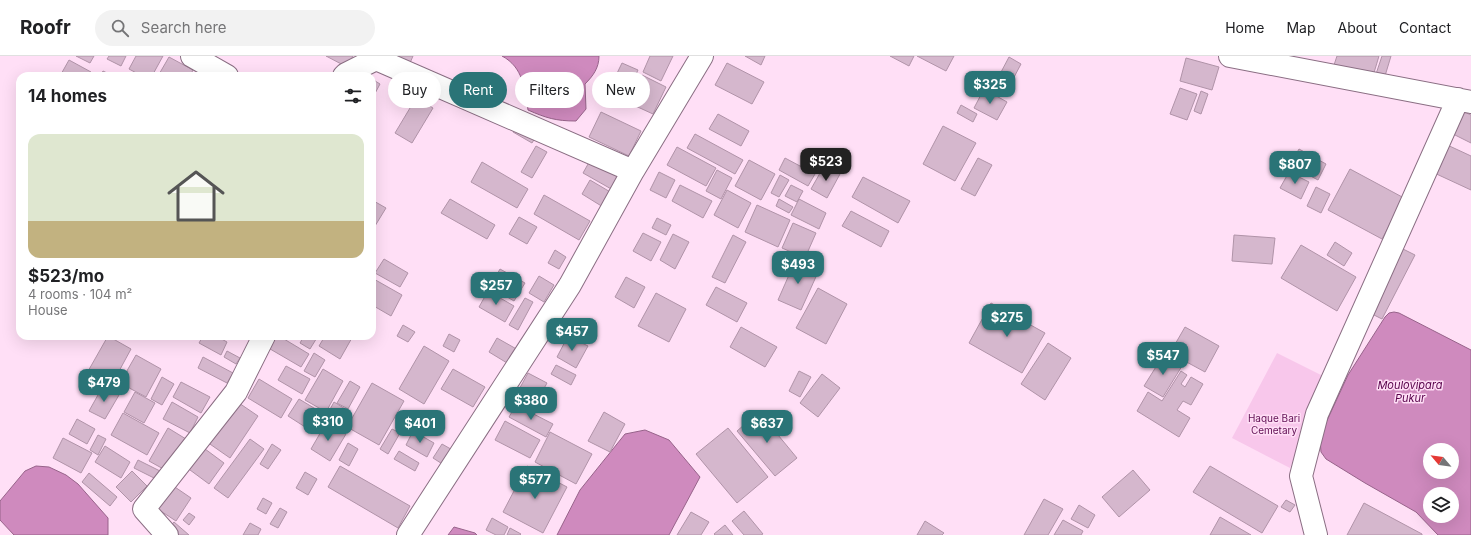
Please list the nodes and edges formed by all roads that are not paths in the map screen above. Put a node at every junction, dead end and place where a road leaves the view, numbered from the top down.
1 (192, 56) edge
2 (702, 56) edge
3 (1230, 56) edge
4 (376, 57) edge
5 (220, 72) edge
6 (350, 72) edge
7 (1464, 100) edge
8 (633, 171) junction
9 (262, 340) edge
10 (167, 535) edge
11 (408, 535) edge
12 (1316, 535) edge

1 - 5 street
2 - 8 street
3 - 7 street
4 - 6 street
4 - 8 street
7 - 12 street
8 - 11 street
9 - 10 street

